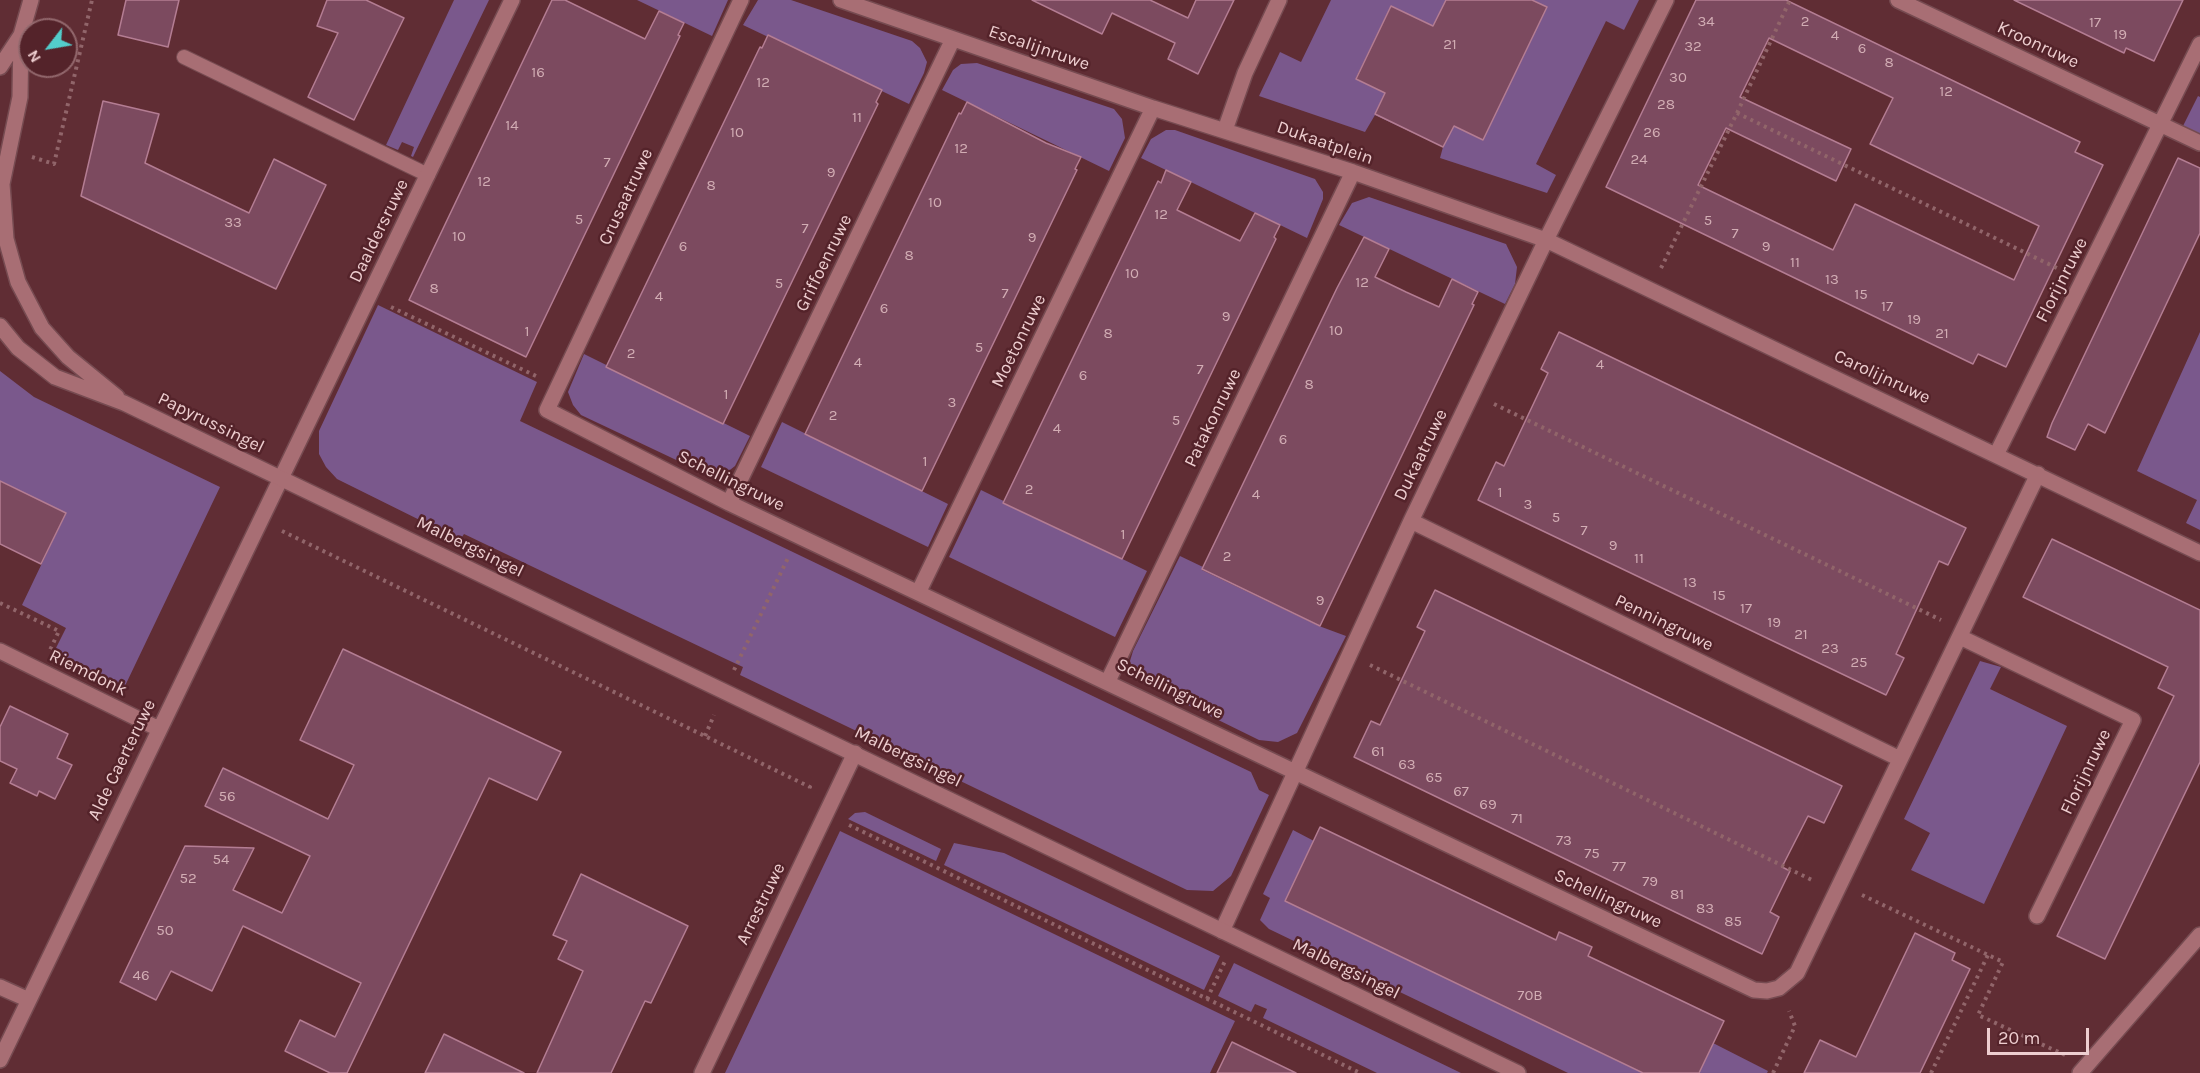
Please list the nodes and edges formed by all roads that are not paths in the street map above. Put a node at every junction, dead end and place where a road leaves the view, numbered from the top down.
1 (31, 0) edge
2 (512, 0) edge
3 (741, 0) edge
4 (841, 0) edge
5 (1279, 0) edge
6 (1666, 0) edge
7 (1898, 0) edge
8 (26, 18) edge
9 (953, 39) junction
10 (18, 40) edge
11 (2200, 44) edge
12 (184, 57) dead end
13 (0, 67) edge
14 (20, 78) edge
15 (1154, 108) junction
16 (2162, 124) junction
17 (1226, 130) junction
18 (2200, 143) edge
19 (1353, 172) junction
20 (428, 175) junction
21 (1, 214) edge
22 (1546, 240) junction
23 (0, 326) edge
24 (124, 403) junction
25 (547, 410) joint
26 (1997, 453) junction
27 (2038, 474) junction
28 (280, 478) junction
29 (729, 503) junction
30 (1411, 521) junction
31 (2200, 553) edge
32 (919, 591) junction
33 (1961, 634) junction
34 (0, 651) edge
35 (1108, 681) junction
36 (159, 729) junction
37 (855, 753) junction
38 (1900, 759) junction
39 (1296, 772) junction
40 (2037, 916) dead end
41 (2200, 934) edge
42 (1229, 935) junction
43 (0, 987) edge
44 (29, 1000) junction
45 (0, 1060) edge
46 (2083, 1069) edge
47 (702, 1073) edge
48 (1518, 1073) edge

1 - 8 street, Papyrussingel
2 - 20 street, Daaldersruwe
3 - 25 street, Crusaatruwe
4 - 9 street, Escalijnruwe
5 - 17 street
6 - 22 street, Dukaatruwe
7 - 16 street, Kroonruwe
9 - 15 street, Escalijnruwe
9 - 29 street, Griffoenruwe
10 - 13 street, Papyrussingel
11 - 16 street, Florijnruwe
12 - 20 lane
14 - 21 street, Papyrussingel
15 - 17 street, Escalijnruwe
15 - 32 street, Moetonruwe
16 - 18 street
16 - 26 street, Florijnruwe
17 - 19 street, Dukaatplein
19 - 22 street, Dukaatplein
19 - 35 street, Patakonruwe
20 - 28 street, Daaldersruwe
21 - 24 street, Papyrussingel
22 - 26 street, Carolijnruwe
22 - 30 street, Dukaatruwe
23 - 24 street, Papyrussingel
24 - 28 street, Papyrussingel
25 - 29 street, Schellingruwe
26 - 27 street, Carolijnruwe
27 - 31 street, Carolijnruwe
27 - 33 street
28 - 36 street, Alde Caerteruwe
28 - 37 street, Malbergsingel
29 - 32 street, Schellingruwe
30 - 38 street, Penningruwe
30 - 39 street, Dukaatruwe
32 - 35 street, Schellingruwe
33 - 38 street
33 - 40 street, Florijnruwe
34 - 36 street, Riemdonk
35 - 39 street, Schellingruwe
36 - 44 street, Alde Caerteruwe
37 - 42 street, Malbergsingel
37 - 47 street, Arrestruwe
38 - 39 street, Schellingruwe
39 - 42 street, Dukaatruwe
41 - 46 street
42 - 48 street, Malbergsingel
43 - 44 street
44 - 45 street, Alde Caerteruwe

